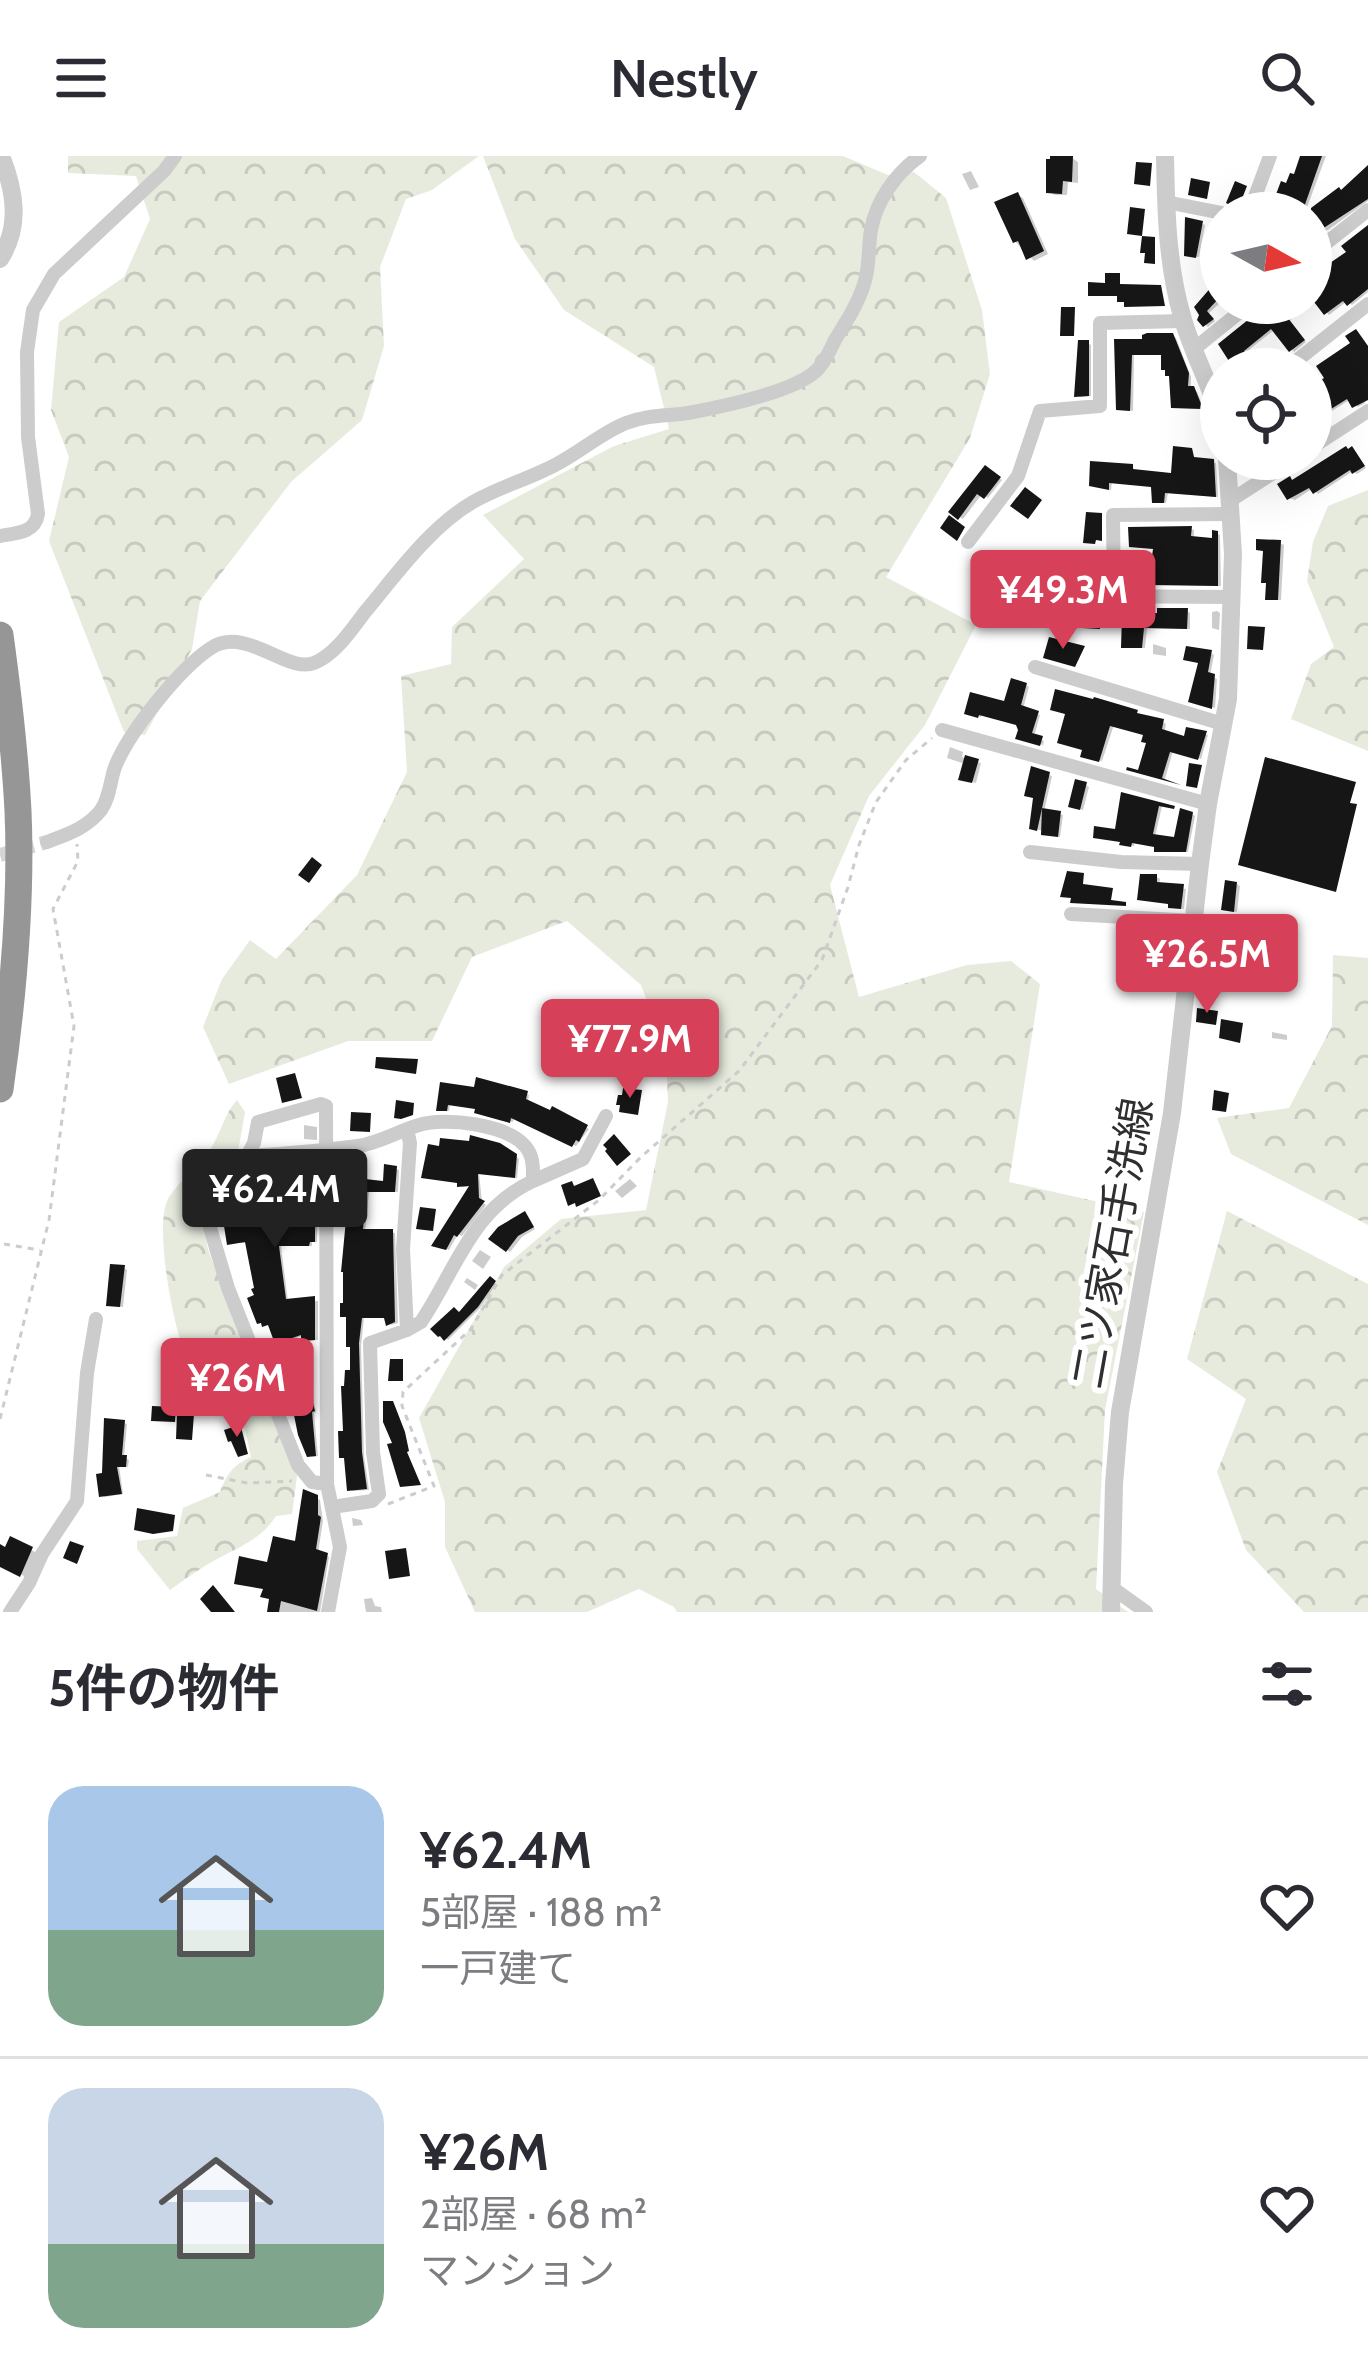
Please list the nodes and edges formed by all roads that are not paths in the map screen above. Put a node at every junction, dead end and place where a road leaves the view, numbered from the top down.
1 (1, 156) edge
2 (176, 156) edge
3 (920, 156) edge
4 (1165, 156) edge
5 (1270, 156) edge
6 (1257, 192) edge
7 (1166, 202) junction
8 (1200, 209) edge
9 (1368, 210) edge
10 (1332, 238) edge
11 (0, 259) edge
12 (1368, 304) edge
13 (1183, 321) junction
14 (1225, 324) edge
15 (1312, 348) edge
16 (1194, 349) junction
17 (1200, 365) edge
18 (1368, 411) edge
19 (1332, 434) edge
20 (1229, 480) edge
21 (1267, 480) edge
22 (1232, 507) junction
23 (6, 535) edge
24 (968, 542) dead end
25 (1080, 596) dead end
26 (1114, 596) junction
27 (1232, 597) junction
28 (0, 634) edge
29 (1034, 668) dead end
30 (1223, 724) junction
31 (942, 730) road end
32 (1208, 804) junction
33 (47, 842) tunnel mouth
34 (1030, 852) dead end
35 (1200, 864) junction
36 (1071, 914) dead end
37 (1194, 922) junction
38 (0, 1089) edge
39 (606, 1117) dead end
40 (407, 1129) junction
41 (327, 1149) junction
42 (247, 1156) junction
43 (533, 1181) junction
44 (96, 1318) dead end
45 (407, 1330) junction
46 (319, 1483) junction
47 (332, 1508) junction
48 (1111, 1587) junction
49 (10, 1612) edge
50 (328, 1612) edge
51 (1111, 1612) edge
52 (1146, 1612) edge

1 - 11 street
2 - 23 street
3 - 33 street
4 - 7 street
5 - 6 street
7 - 8 street
7 - 13 street
9 - 10 street
12 - 15 street
13 - 16 street
13 - 24 street
14 - 16 street
16 - 17 street
18 - 19 street
20 - 22 street, 二ツ家石手洗線
21 - 22 street
22 - 26 street
22 - 27 street, 二ツ家石手洗線
25 - 26 street
26 - 27 street
27 - 30 street, 二ツ家石手洗線
28 - 38 highway
29 - 30 street
30 - 32 street, 二ツ家石手洗線
31 - 32 street
32 - 35 street, 二ツ家石手洗線
34 - 35 street
35 - 37 street, 二ツ家石手洗線
36 - 37 street
37 - 48 street, 二ツ家石手洗線
39 - 43 street
40 - 41 street
40 - 43 street
40 - 45 street
41 - 42 street
41 - 42 street
41 - 46 street
42 - 46 street
43 - 45 street
44 - 49 street
45 - 47 street
46 - 47 street
47 - 50 street
48 - 51 street, 二ツ家石手洗線
48 - 52 street

